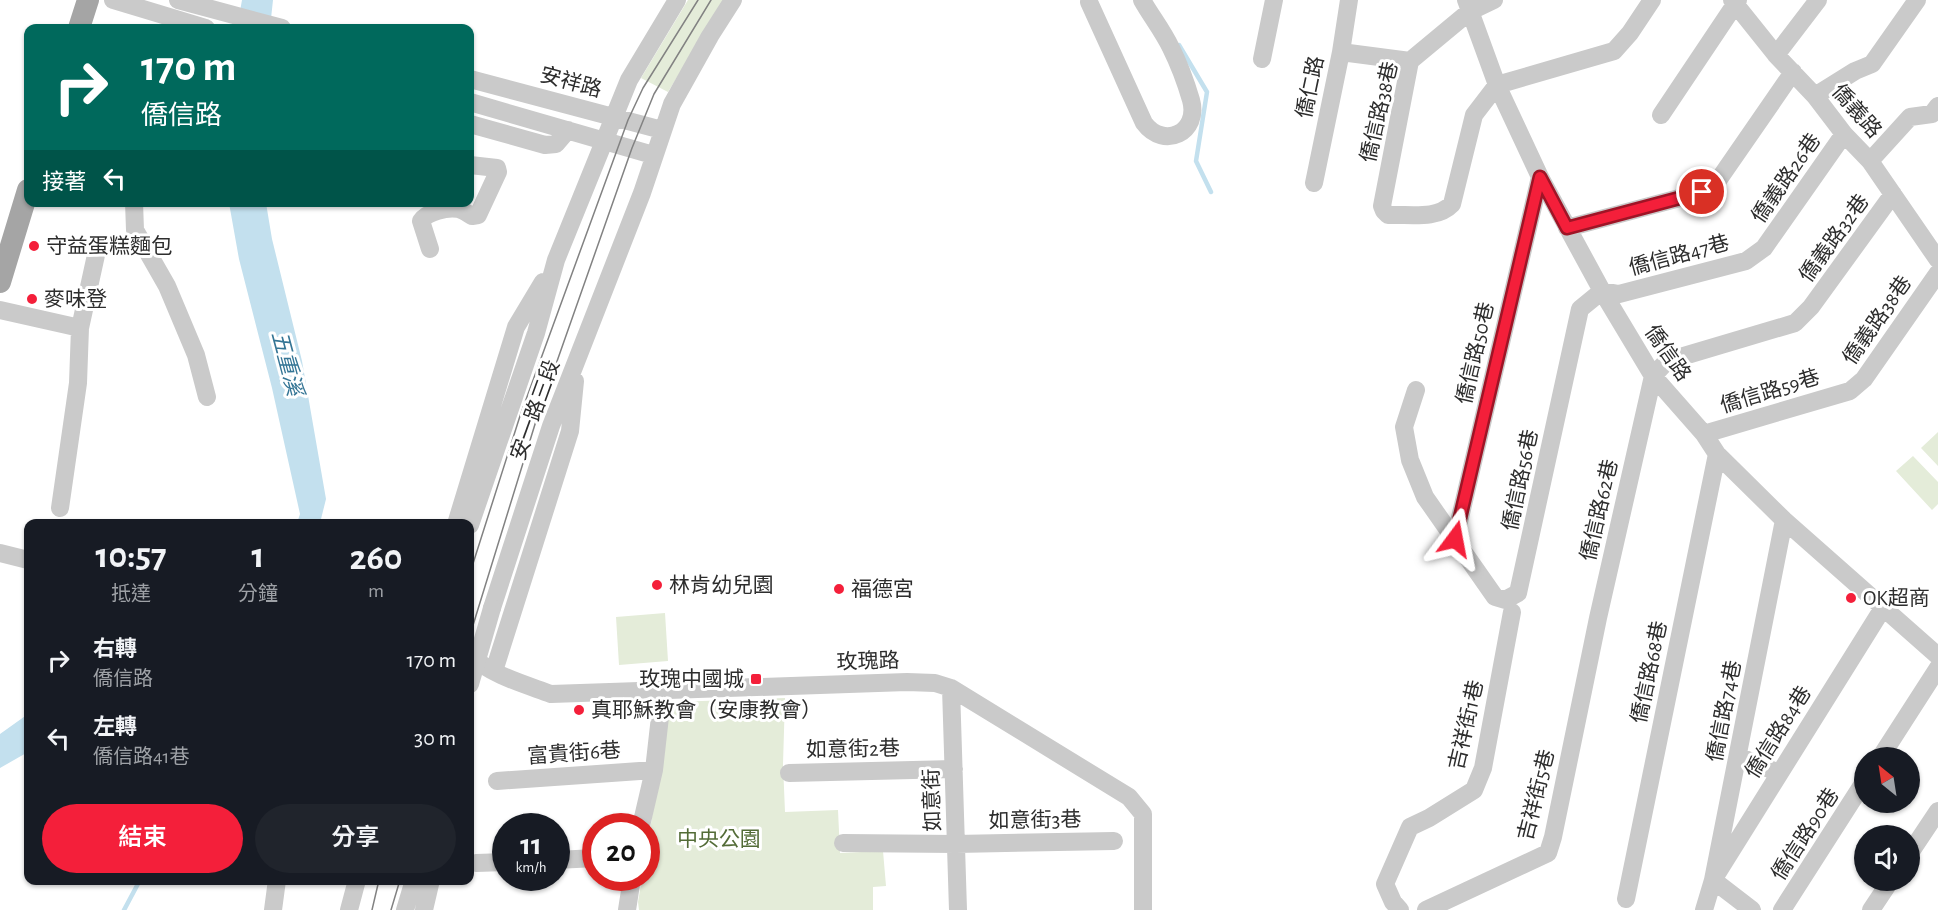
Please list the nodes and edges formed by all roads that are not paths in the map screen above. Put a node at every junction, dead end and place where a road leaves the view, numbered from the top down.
1 (88, 0) edge
2 (113, 0) edge
3 (677, 0) edge
4 (733, 0) edge
5 (1142, 0) edge
6 (1274, 0) edge
7 (1348, 0) edge
8 (1494, 0) edge
9 (1652, 0) edge
10 (1818, 0) edge
11 (1917, 0) edge
12 (182, 1) edge
13 (1735, 1) edge
14 (1089, 2) dead end
15 (1468, 6) edge
16 (80, 24) edge
17 (176, 24) edge
18 (179, 24) edge
19 (267, 24) edge
20 (1341, 52) junction
21 (1776, 55) junction
22 (1262, 59) dead end
23 (1410, 61) junction
24 (1793, 72) junction
25 (474, 80) edge
26 (1497, 85) junction
27 (1815, 96) junction
28 (474, 103) edge
29 (1938, 106) edge
30 (1661, 115) dead end
31 (613, 117) junction
32 (474, 125) edge
33 (568, 130) junction
34 (662, 130) junction
35 (1844, 134) junction
36 (604, 139) junction
37 (653, 155) junction
38 (1870, 161) junction
39 (474, 165) edge
40 (1540, 177) junction
41 (1314, 183) dead end
42 (1893, 194) junction
43 (24, 203) edge
44 (134, 207) edge
45 (1567, 228) junction
46 (1764, 248) joint
47 (430, 249) dead end
48 (96, 255) dead end
49 (556, 260) junction
50 (1938, 260) edge
51 (1938, 273) edge
52 (0, 282) edge
53 (1602, 291) junction
54 (0, 310) edge
55 (80, 328) junction
56 (577, 361) junction
57 (1653, 376) junction
58 (1416, 390) dead end
59 (1850, 391) joint
60 (207, 397) dead end
61 (1704, 434) junction
62 (1717, 454) junction
63 (60, 508) dead end
64 (458, 519) edge
65 (472, 519) edge
66 (1784, 520) junction
67 (1455, 539) junction
68 (0, 553) edge
69 (24, 559) edge
70 (1883, 608) junction
71 (1512, 612) dead end
72 (1590, 655) joint
73 (1938, 656) edge
74 (474, 658) edge
75 (1938, 668) edge
76 (474, 670) edge
77 (494, 671) junction
78 (951, 688) junction
79 (663, 690) junction
80 (1887, 747) edge
81 (1738, 756) junction
82 (954, 769) junction
83 (654, 771) junction
84 (789, 773) dead end
85 (1779, 773) junction
86 (497, 781) dead end
87 (1854, 798) edge
88 (1938, 811) edge
89 (644, 813) edge
90 (1920, 838) edge
91 (1114, 841) dead end
92 (843, 843) dead end
93 (956, 844) junction
94 (492, 862) edge
95 (476, 863) dead end
96 (1713, 880) junction
97 (276, 885) edge
98 (356, 885) edge
99 (364, 885) edge
100 (412, 885) edge
101 (430, 885) edge
102 (630, 891) edge
103 (1884, 891) edge
104 (1626, 899) dead end
105 (273, 910) edge
106 (349, 910) edge
107 (357, 910) edge
108 (405, 910) edge
109 (424, 910) edge
110 (627, 910) edge
111 (958, 910) edge
112 (1143, 910) edge
113 (1400, 910) edge
114 (1426, 910) edge
115 (1704, 910) edge
116 (1752, 910) edge
117 (1782, 910) edge
118 (1871, 910) edge

1 - 16 main road
2 - 17 street
3 - 31 street, 安一路三段
4 - 34 street, 安一路三段
5 - 14 street
6 - 22 street
7 - 20 street, 僑仁路
8 - 15 street, 僑信路38巷
9 - 26 street
10 - 21 street
11 - 27 street
12 - 18 street
12 - 19 street
13 - 21 street, 僑義路
13 - 30 street
15 - 23 street, 僑信路38巷
15 - 26 street, 僑信路
20 - 23 street
20 - 41 street, 僑仁路
21 - 24 street, 僑義路
23 - 26 street, 僑信路38巷
24 - 27 street, 僑義路
24 - 45 street
25 - 31 street, 安祥路
26 - 40 street, 僑信路
27 - 35 street, 僑義路
28 - 33 street
29 - 38 street
31 - 34 street, 安祥路
31 - 36 street, 安一路三段
32 - 33 street
33 - 36 street
34 - 37 street, 安一路三段
35 - 38 street, 僑義路
35 - 46 street, 僑義路26巷
36 - 37 street
36 - 49 street, 安一路三段
37 - 56 street, 安一路三段
38 - 42 street, 僑義路
39 - 47 street
40 - 45 street, 僑信路
40 - 67 street, 僑信路50巷
42 - 50 street, 僑義路
42 - 57 street, 僑義路32巷
43 - 52 main road
44 - 60 street
45 - 53 street, 僑信路
46 - 53 street, 僑信路47巷
48 - 55 street
49 - 64 street
49 - 65 street, 安一路三段
51 - 59 street, 僑義路38巷
53 - 57 street, 僑信路
53 - 67 street, 僑信路56巷
54 - 55 street
55 - 63 street
56 - 76 street, 安一路三段, bridge
56 - 77 street
57 - 61 street, 僑信路
57 - 72 street, 僑信路62巷
58 - 67 street, 僑信路56巷
59 - 61 street, 僑信路59巷
61 - 62 street, 僑信路
62 - 66 street, 僑信路
62 - 104 street, 僑信路68巷
66 - 70 street, 僑信路
66 - 81 street, 僑信路74巷
68 - 69 street
70 - 73 street, 僑信路
70 - 85 street, 僑信路84巷
71 - 113 street, 吉祥街1巷
72 - 114 street, 吉祥街5巷
74 - 77 street, 玫瑰路
75 - 80 street
77 - 79 street, 玫瑰路
78 - 79 street, 玫瑰路
78 - 82 street, 如意街
78 - 112 street, 玫瑰路
79 - 83 street
81 - 85 street
81 - 96 street, 僑信路74巷
82 - 84 street, 如意街2巷
82 - 93 street, 如意街
83 - 86 street, 富貴街6巷
83 - 89 street
85 - 96 street, 僑信路84巷
87 - 117 street, 僑信路90巷
88 - 90 street
91 - 93 street, 如意街3巷
92 - 93 street, 如意街3巷
93 - 111 street, 如意街
94 - 95 street
96 - 115 street, 僑信路74巷
96 - 116 street
97 - 105 street
98 - 106 street
99 - 107 street
100 - 108 street
101 - 109 street
102 - 110 street
103 - 118 street

